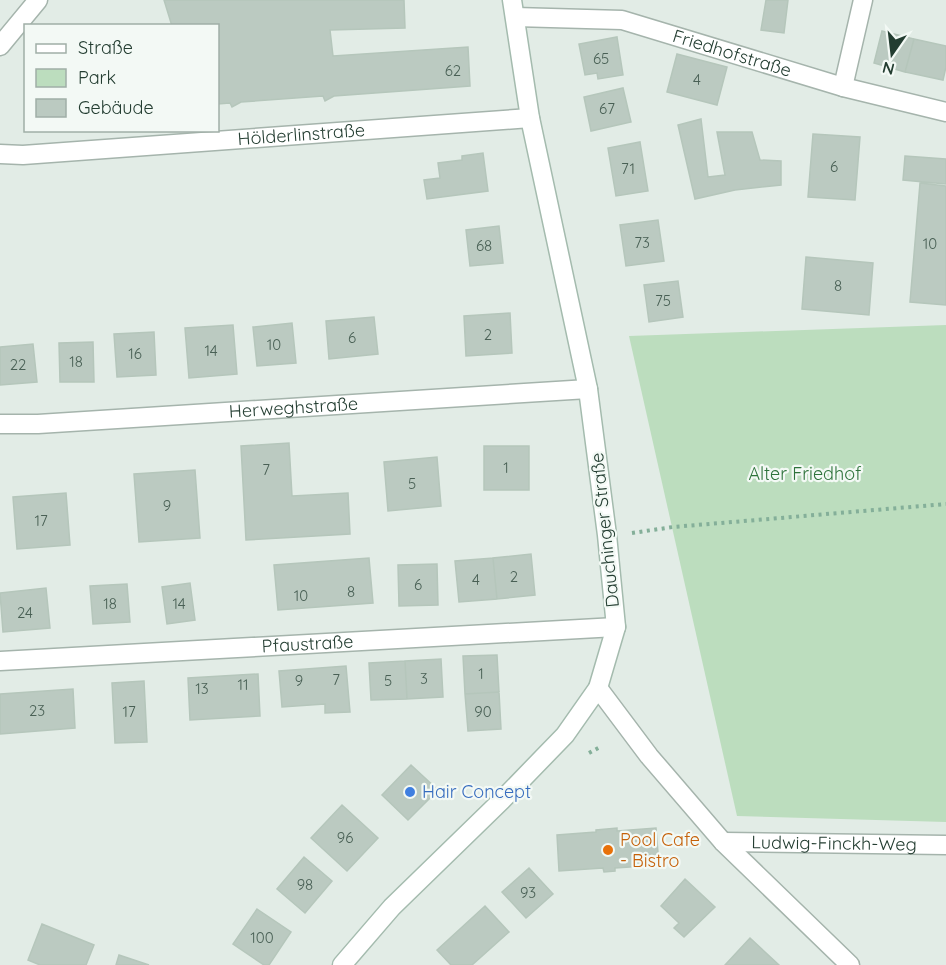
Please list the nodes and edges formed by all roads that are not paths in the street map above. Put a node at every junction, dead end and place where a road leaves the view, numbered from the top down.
1 (38, 0) edge
2 (862, 0) edge
3 (513, 9) edge
4 (0, 46) edge
5 (843, 87) junction
6 (946, 112) edge
7 (530, 118) junction
8 (0, 154) edge
9 (588, 389) junction
10 (0, 424) edge
11 (616, 627) junction
12 (0, 662) edge
13 (598, 688) junction
14 (723, 842) junction
15 (946, 845) edge
16 (342, 965) edge
17 (850, 965) edge

1 - 4 street
2 - 5 street
3 - 5 street, Friedhofstraße
3 - 7 street, Dauchinger Straße
5 - 6 street, Friedhofstraße
7 - 8 street, Hölderlinstraße
7 - 9 street, Dauchinger Straße
9 - 10 street, Herweghstraße
9 - 11 street, Dauchinger Straße
11 - 12 street, Pfaustraße
11 - 13 street, Dauchinger Straße
13 - 14 street
13 - 16 street, Dauchinger Straße
14 - 15 street, Ludwig-Finckh-Weg
14 - 17 street

